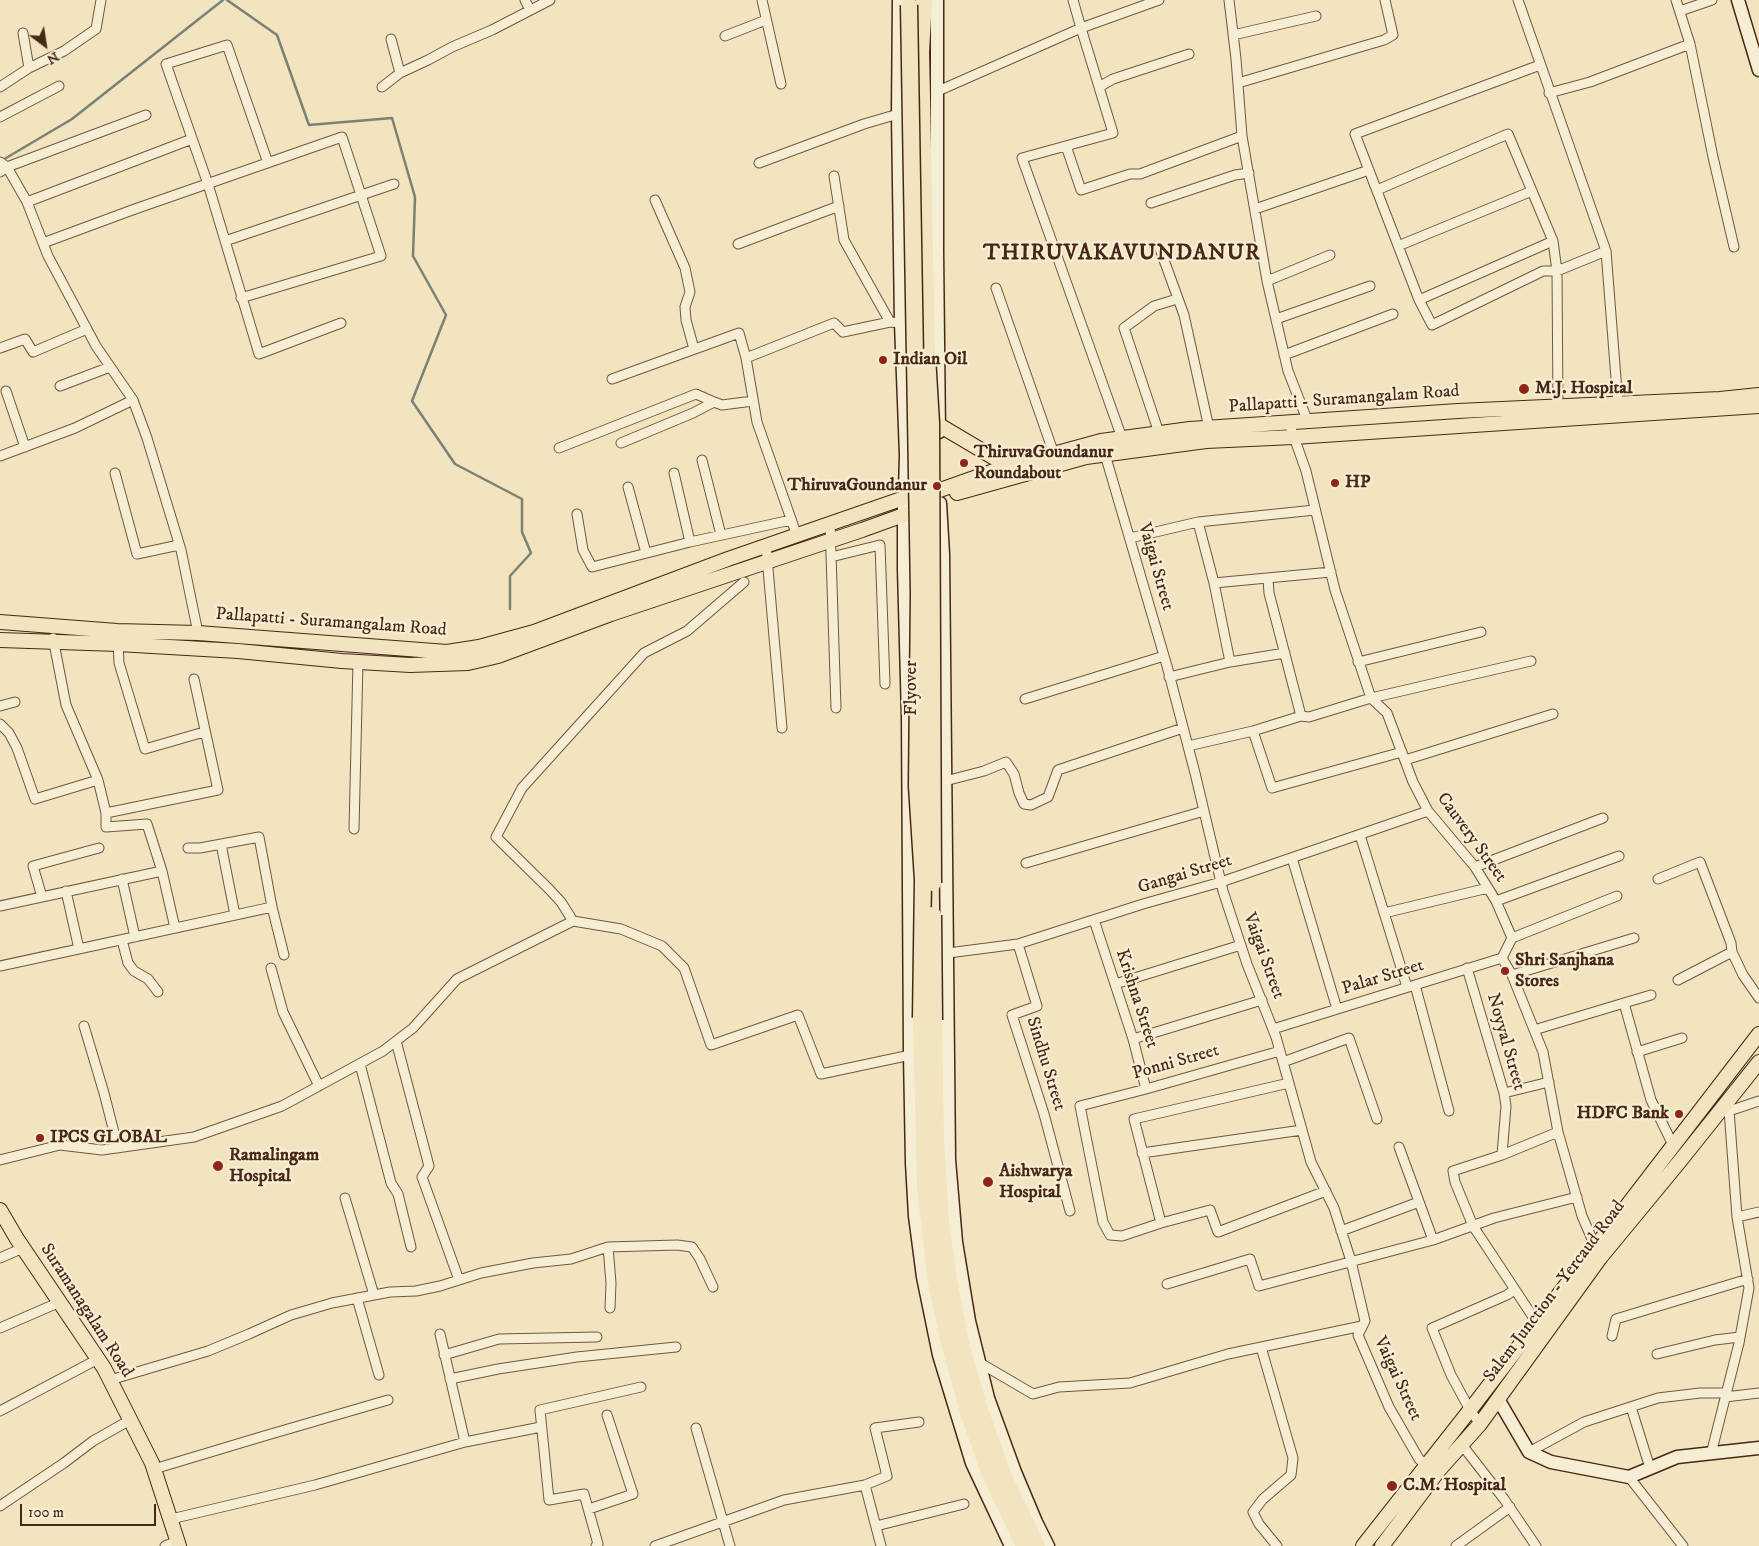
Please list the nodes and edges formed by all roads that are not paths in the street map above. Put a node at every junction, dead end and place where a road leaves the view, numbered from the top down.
1 (101, 0) edge
2 (525, 0) edge
3 (550, 0) edge
4 (762, 0) edge
5 (1073, 0) edge
6 (1159, 0) edge
7 (1229, 0) edge
8 (1385, 0) edge
9 (1518, 0) edge
10 (1676, 0) edge
11 (1712, 0) edge
12 (1738, 0) edge
13 (917, 2) edge
14 (530, 10) junction
15 (1680, 11) junction
16 (1316, 16) dead end
17 (766, 20) junction
18 (1081, 28) junction
19 (23, 33) dead end
20 (1233, 35) junction
21 (726, 36) dead end
22 (391, 39) dead end
23 (1690, 44) junction
24 (1189, 54) dead end
25 (1540, 65) junction
26 (29, 68) junction
27 (1759, 70) edge
28 (400, 73) junction
29 (1238, 82) junction
30 (781, 84) dead end
31 (59, 86) dead end
32 (0, 87) edge
33 (382, 87) dead end
34 (1099, 87) junction
35 (938, 91) junction
36 (1549, 92) junction
37 (898, 114) junction
38 (146, 115) dead end
39 (0, 117) edge
40 (1242, 136) junction
41 (192, 139) junction
42 (1066, 146) junction
43 (268, 163) junction
44 (759, 163) dead end
45 (2, 167) edge
46 (1369, 170) junction
47 (1249, 173) junction
48 (834, 176) dead end
49 (208, 184) junction
50 (394, 184) dead end
51 (1377, 190) junction
52 (1532, 191) junction
53 (361, 195) junction
54 (656, 200) dead end
55 (27, 202) junction
56 (1151, 203) dead end
57 (839, 206) junction
58 (1255, 209) junction
59 (225, 241) junction
60 (1553, 242) junction
61 (43, 244) junction
62 (738, 244) dead end
63 (1398, 246) junction
64 (1734, 247) dead end
65 (1160, 249) dead end
66 (1606, 251) junction
67 (1330, 255) dead end
68 (1557, 271) junction
69 (1267, 281) junction
70 (1370, 286) dead end
71 (996, 288) dead end
72 (241, 298) junction
73 (1177, 299) junction
74 (1419, 300) junction
75 (1393, 314) dead end
76 (1276, 319) junction
77 (342, 322) dead end
78 (896, 323) junction
79 (87, 329) junction
80 (0, 348) edge
81 (694, 349) junction
82 (1284, 355) junction
83 (746, 358) junction
84 (110, 367) junction
85 (612, 379) dead end
86 (60, 386) dead end
87 (6, 391) dead end
88 (1759, 395) edge
89 (133, 400) junction
90 (754, 401) junction
91 (714, 402) junction
92 (1618, 404) junction
93 (1558, 406) junction
94 (1759, 406) edge
95 (1596, 411) junction
96 (1308, 422) junction
97 (1289, 423) junction
98 (939, 424) junction
99 (1209, 428) junction
100 (1159, 433) junction
101 (1294, 437) junction
102 (1122, 438) junction
103 (621, 443) dead end
104 (25, 447) junction
105 (1103, 447) junction
106 (559, 448) dead end
107 (1054, 454) junction
108 (0, 456) edge
109 (702, 460) dead end
110 (1008, 466) junction
111 (115, 472) dead end
112 (674, 473) dead end
113 (628, 487) dead end
114 (939, 494) junction
115 (904, 496) junction
116 (1315, 510) junction
117 (908, 513) junction
118 (577, 514) dead end
119 (791, 520) junction
120 (1198, 522) junction
121 (830, 523) junction
122 (721, 535) junction
123 (797, 536) junction
124 (1130, 538) junction
125 (831, 540) junction
126 (690, 542) junction
127 (179, 545) junction
128 (766, 546) junction
129 (646, 553) junction
130 (831, 557) junction
131 (767, 562) junction
132 (1331, 572) junction
133 (1268, 579) junction
134 (744, 582) dead end
135 (1214, 583) junction
136 (0, 622) edge
137 (50, 625) junction
138 (1481, 632) dead end
139 (198, 633) junction
140 (118, 637) junction
141 (0, 640) edge
142 (54, 643) junction
143 (1285, 653) junction
144 (1164, 656) junction
145 (1531, 661) dead end
146 (358, 662) junction
147 (1230, 662) junction
148 (1358, 662) junction
149 (1170, 677) junction
150 (194, 679) dead end
151 (885, 684) dead end
152 (1371, 698) junction
153 (1026, 699) dead end
154 (15, 702) dead end
155 (0, 706) edge
156 (836, 708) dead end
157 (1553, 714) dead end
158 (1301, 716) junction
159 (0, 724) edge
160 (782, 728) dead end
161 (1183, 728) junction
162 (1252, 731) junction
163 (204, 732) junction
164 (1188, 746) junction
165 (1404, 756) junction
166 (98, 780) junction
167 (945, 781) junction
168 (1204, 811) junction
169 (106, 812) junction
170 (1428, 812) junction
171 (1603, 818) dead end
172 (354, 829) dead end
173 (1360, 835) junction
174 (221, 844) junction
175 (99, 848) dead end
176 (188, 848) dead end
177 (1619, 856) dead end
178 (1292, 858) junction
179 (1026, 863) dead end
180 (1475, 867) junction
181 (162, 871) junction
182 (122, 879) junction
183 (1658, 879) dead end
184 (1221, 882) junction
185 (1488, 888) junction
186 (66, 892) junction
187 (1617, 896) dead end
188 (42, 897) junction
189 (1496, 901) junction
190 (0, 906) edge
191 (272, 907) junction
192 (1384, 913) junction
193 (236, 915) junction
194 (1094, 920) junction
195 (573, 921) junction
196 (176, 928) junction
197 (135, 937) junction
198 (1512, 938) junction
199 (1634, 938) dead end
200 (122, 940) junction
201 (1018, 944) junction
202 (1241, 945) junction
203 (79, 949) junction
204 (1732, 952) junction
205 (948, 954) junction
206 (284, 955) dead end
207 (1502, 958) junction
208 (0, 966) edge
209 (271, 968) dead end
210 (1467, 968) junction
211 (1512, 975) junction
212 (1678, 980) dead end
213 (1115, 984) junction
214 (1411, 986) junction
215 (158, 992) dead end
216 (1651, 995) dead end
217 (1759, 998) edge
218 (1262, 1000) junction
219 (1624, 1003) junction
220 (1337, 1009) junction
221 (928, 1019) junction
222 (84, 1026) dead end
223 (1273, 1029) junction
224 (1534, 1030) junction
225 (1759, 1034) edge
226 (1682, 1038) dead end
227 (1133, 1039) junction
228 (396, 1041) junction
229 (1280, 1051) junction
230 (929, 1052) junction
231 (1637, 1052) junction
232 (1283, 1062) junction
233 (1759, 1062) edge
234 (360, 1064) junction
235 (930, 1080) junction
236 (1549, 1082) junction
237 (1289, 1083) junction
238 (319, 1086) junction
239 (1146, 1089) junction
240 (1504, 1093) junction
241 (1759, 1101) edge
242 (1703, 1106) junction
243 (1729, 1110) junction
244 (1449, 1111) dead end
245 (1377, 1119) dead end
246 (1714, 1119) junction
247 (1302, 1130) junction
248 (1558, 1132) junction
249 (1673, 1145) junction
250 (1399, 1147) dead end
251 (118, 1148) junction
252 (1142, 1153) junction
253 (1502, 1155) junction
254 (0, 1160) edge
255 (1326, 1191) junction
256 (1577, 1197) junction
257 (345, 1198) dead end
258 (1419, 1202) junction
259 (0, 1210) edge
260 (1070, 1211) dead end
261 (1759, 1212) edge
262 (1737, 1217) junction
263 (1161, 1224) junction
264 (1472, 1226) junction
265 (1341, 1231) junction
266 (1433, 1240) junction
267 (1595, 1246) junction
268 (410, 1247) dead end
269 (608, 1247) junction
270 (23, 1248) junction
271 (0, 1258) edge
272 (1351, 1261) junction
273 (1748, 1279) junction
274 (459, 1280) junction
275 (1167, 1284) dead end
276 (713, 1287) dead end
277 (1514, 1290) junction
278 (374, 1295) junction
279 (356, 1298) junction
280 (60, 1302) junction
281 (610, 1308) dead end
282 (1537, 1323) junction
283 (1362, 1326) junction
284 (0, 1328) edge
285 (440, 1334) dead end
286 (1612, 1336) dead end
287 (597, 1337) dead end
288 (1740, 1337) junction
289 (676, 1347) dead end
290 (1261, 1347) junction
291 (1657, 1354) dead end
292 (444, 1355) junction
293 (98, 1359) junction
294 (980, 1363) junction
295 (379, 1375) dead end
296 (450, 1379) junction
297 (110, 1380) junction
298 (641, 1387) dead end
299 (1759, 1393) edge
300 (1726, 1395) junction
301 (388, 1400) dead end
302 (1498, 1400) junction
303 (1631, 1407) junction
304 (1470, 1410) junction
305 (0, 1411) edge
306 (608, 1415) dead end
307 (130, 1420) junction
308 (920, 1422) dead end
309 (1480, 1424) junction
310 (542, 1427) junction
311 (696, 1428) dead end
312 (466, 1442) junction
313 (1462, 1445) junction
314 (1759, 1448) edge
315 (1529, 1452) junction
316 (1711, 1454) junction
317 (1426, 1465) junction
318 (1650, 1468) junction
319 (154, 1469) junction
320 (1629, 1477) junction
321 (865, 1485) junction
322 (964, 1504) dead end
323 (0, 1506) edge
324 (1510, 1507) junction
325 (588, 1510) junction
326 (172, 1519) junction
327 (722, 1522) junction
328 (876, 1526) junction
329 (174, 1544) edge
330 (596, 1546) edge
331 (655, 1546) edge
332 (730, 1546) edge
333 (881, 1546) edge
334 (1011, 1546) edge
335 (1024, 1546) edge
336 (1037, 1546) edge
337 (1048, 1546) edge
338 (1277, 1546) edge
339 (1363, 1546) edge
340 (1382, 1546) edge
341 (1456, 1546) edge
342 (1536, 1546) edge
343 (1683, 1546) edge

1 - 26 street
2 - 14 street
3 - 14 street
4 - 17 street
5 - 18 street
6 - 18 street
7 - 20 street
8 - 29 street
9 - 25 street
10 - 15 street
11 - 15 street
12 - 27 street
13 - 35 street
13 - 37 street
13 - 221 highway, Flyover, bridge
13 - 221 highway, bridge
14 - 28 street
15 - 23 street
16 - 20 street
17 - 21 street
17 - 30 street
18 - 34 street
18 - 35 street
19 - 26 street
20 - 29 street
22 - 28 street
23 - 36 street
23 - 64 street
24 - 34 street
25 - 36 street
25 - 46 street
26 - 32 street
28 - 33 street
29 - 40 street
31 - 39 street
34 - 42 street
35 - 98 street
36 - 66 street
37 - 44 street
37 - 78 street
38 - 45 street
40 - 42 street
40 - 47 street
41 - 43 street
41 - 49 street
41 - 55 street
42 - 102 street
43 - 49 street
43 - 53 street
45 - 55 street
46 - 51 street
46 - 58 street
47 - 56 street
47 - 58 street
48 - 57 street
49 - 59 street
49 - 61 street
50 - 53 street
51 - 52 street
51 - 63 street
52 - 60 street
52 - 63 street
53 - 59 street
53 - 72 street
54 - 81 street
55 - 61 street
57 - 62 street
57 - 78 street
58 - 69 street
59 - 72 street
60 - 68 street
60 - 74 street
61 - 79 street
63 - 74 street
65 - 73 street
66 - 68 street
66 - 92 street
67 - 69 street
68 - 74 street
68 - 93 street
69 - 76 street
70 - 76 street
71 - 107 street
72 - 77 street
73 - 99 street
73 - 100 street
75 - 82 street
76 - 82 street
78 - 83 street
78 - 115 street
79 - 80 street
79 - 84 street
81 - 83 street
81 - 85 street
82 - 96 street
83 - 90 street
84 - 86 street
84 - 89 street
87 - 104 street
88 - 92 main road, Pallapatti - Suramangalam Road
89 - 104 street
89 - 127 street
90 - 91 street
90 - 119 street
91 - 103 street
91 - 106 street
92 - 95 main road, Pallapatti - Suramangalam Road
93 - 95 main road, Pallapatti - Suramangalam Road
93 - 96 main road, Pallapatti - Suramangalam Road
94 - 95 main road
95 - 101 main road
96 - 97 main road, Pallapatti - Suramangalam Road
97 - 99 main road, Pallapatti - Suramangalam Road
97 - 101 street, Cauvery Street
98 - 110 main road
98 - 114 street
99 - 100 main road, Pallapatti - Suramangalam Road
100 - 102 main road, Pallapatti - Suramangalam Road
101 - 105 main road
101 - 116 street, Cauvery Street
102 - 105 main road, Pallapatti - Suramangalam Road
104 - 108 street
105 - 107 main road, Pallapatti - Suramangalam Road
105 - 114 main road
105 - 124 street, Vaigai Street
107 - 110 main road, Pallapatti - Suramangalam Road
109 - 122 street
110 - 114 main road, Pallapatti - Suramangalam Road
111 - 127 street
112 - 126 street
113 - 129 street
114 - 115 main road
114 - 117 main road
114 - 167 street
115 - 117 main road
115 - 121 main road, Pallapatti - Suramangalam Road
116 - 120 street
116 - 132 street, Cauvery Street
117 - 125 main road
117 - 230 street
118 - 129 street
119 - 122 street
119 - 123 street
120 - 124 street
120 - 135 street
121 - 123 main road, Pallapatti - Suramangalam Road
121 - 125 street
122 - 126 street
123 - 128 main road, Pallapatti - Suramangalam Road
124 - 144 street, Vaigai Street
125 - 130 street
125 - 131 main road
126 - 129 street
127 - 139 street
128 - 131 street
128 - 139 main road, Pallapatti - Suramangalam Road
130 - 151 street
130 - 156 street
131 - 146 main road
131 - 160 street
132 - 133 street
132 - 148 street, Cauvery Street
133 - 135 street
133 - 143 street
134 - 195 street
135 - 147 street
136 - 137 main road, Pallapatti - Suramangalam Road
137 - 140 main road, Pallapatti - Suramangalam Road
137 - 142 street
138 - 148 street
139 - 140 main road, Pallapatti - Suramangalam Road
140 - 142 main road
140 - 146 main road
140 - 163 street
141 - 142 main road
142 - 166 street
143 - 147 street
143 - 158 street
144 - 149 street, Vaigai Street
144 - 153 street
145 - 152 street
146 - 172 street
147 - 149 street
148 - 152 street, Cauvery Street
149 - 161 street, Vaigai Street
150 - 163 street
152 - 158 street
152 - 165 street, Cauvery Street
154 - 155 street
157 - 165 street
158 - 162 street
159 - 166 street
161 - 164 street, Vaigai Street
161 - 167 street
162 - 164 street
162 - 165 street
163 - 169 street
164 - 168 street, Vaigai Street
165 - 170 street, Cauvery Street
166 - 169 street
167 - 205 street
168 - 179 street
168 - 184 street, Vaigai Street
169 - 181 street
170 - 173 street, Gangai Street
170 - 180 street, Cauvery Street
171 - 180 street
173 - 178 street, Gangai Street
173 - 192 street
174 - 176 street
174 - 191 street
174 - 193 street
175 - 188 street
177 - 189 street
178 - 184 street, Gangai Street
178 - 220 street
180 - 185 street, Cauvery Street
181 - 182 street
181 - 196 street
182 - 186 street
182 - 197 street
183 - 204 street
184 - 194 street, Gangai Street
184 - 202 street, Vaigai Street
185 - 189 street, Cauvery Street
185 - 192 street
186 - 188 street
186 - 203 street
187 - 198 street
188 - 190 street
189 - 198 street, Cauvery Street
191 - 193 street
191 - 206 street
192 - 214 street
193 - 196 street
194 - 201 street, Gangai Street
194 - 213 street, Krishna Street
195 - 228 street
195 - 230 street
196 - 197 street
197 - 200 street
198 - 207 street
199 - 211 street
200 - 203 street
200 - 215 street
201 - 205 street, Gangai Street
201 - 260 street, Sindhu Street
202 - 213 street
202 - 218 street, Vaigai Street
203 - 208 street
204 - 212 street
204 - 217 street
205 - 230 street
207 - 210 street, Palar Street
207 - 211 street
209 - 238 street
210 - 214 street, Palar Street
210 - 240 street, Noyyal Street
211 - 224 street
213 - 227 street, Krishna Street
214 - 220 street, Palar Street
214 - 244 street
216 - 219 street
218 - 223 street, Vaigai Street
218 - 227 street
219 - 224 street
219 - 231 street
220 - 223 street, Palar Street
221 - 230 highway
222 - 251 street
223 - 229 street, Vaigai Street
224 - 236 street
225 - 242 main road
226 - 231 street
227 - 239 street, Krishna Street
228 - 234 street
228 - 274 street
229 - 232 street, Vaigai Street
229 - 239 street, Ponni Street
230 - 235 highway
230 - 294 street
230 - 334 street
231 - 249 street
232 - 237 street, Vaigai Street
232 - 245 street
233 - 246 main road, Salem Junction - Yercaud Road
234 - 238 street
234 - 268 street
235 - 335 highway
235 - 336 highway
236 - 240 street
236 - 248 street
237 - 247 street, Vaigai Street
237 - 252 street
238 - 251 street
239 - 263 street, Ponni Street
240 - 253 street, Noyyal Street
241 - 243 street
242 - 246 main road
242 - 249 main road
243 - 246 street
243 - 262 street
246 - 302 main road, Salem Junction - Yercaud Road
247 - 252 street
247 - 255 street, Vaigai Street
248 - 253 street
248 - 256 street
249 - 267 main road
250 - 258 street
251 - 254 street
252 - 263 street
253 - 264 street
255 - 263 street
255 - 265 street, Vaigai Street
256 - 264 street
256 - 267 street
257 - 278 street
258 - 265 street
258 - 266 street
259 - 270 main road, Suramanagalam Road
261 - 262 street
262 - 273 street
264 - 266 street
264 - 277 street
265 - 272 street, Vaigai Street
266 - 272 street
267 - 282 main road
269 - 274 street
269 - 276 street
269 - 281 street
270 - 271 street
270 - 280 main road, Suramanagalam Road
272 - 275 street
272 - 283 street, Vaigai Street
273 - 286 street
273 - 288 street
274 - 278 street
277 - 282 street
277 - 304 street
278 - 279 street
279 - 295 street
279 - 297 street
280 - 284 street
280 - 293 main road, Suramanagalam Road
282 - 304 main road
283 - 290 street
283 - 317 street, Vaigai Street
285 - 292 street
287 - 292 street
288 - 291 street
288 - 300 street
289 - 296 street
290 - 294 street
290 - 338 street
292 - 296 street
293 - 297 main road, Suramanagalam Road
293 - 305 street
294 - 337 street
296 - 312 street
297 - 307 main road, Suramanagalam Road
298 - 310 street
299 - 300 street
300 - 303 street
300 - 316 street
301 - 319 street
302 - 309 main road, Salem Junction - Yercaud Road
302 - 315 street
303 - 315 street
303 - 318 street
304 - 309 street
304 - 317 main road
306 - 325 street
307 - 319 main road, Suramanagalam Road
307 - 323 street
308 - 321 street
309 - 313 main road, Salem Junction - Yercaud Road
310 - 312 street
310 - 325 street
311 - 327 street
312 - 326 street
313 - 324 street
313 - 340 main road, Salem Junction - Yercaud Road
314 - 316 street
315 - 320 street
316 - 318 street
317 - 339 main road
318 - 320 street
319 - 326 main road, Suramanagalam Road
320 - 343 street
321 - 327 street
321 - 328 street
322 - 328 street
324 - 341 street
324 - 342 street
325 - 330 street
326 - 329 main road, Suramanagalam Road
327 - 331 street
327 - 332 street
328 - 333 street

